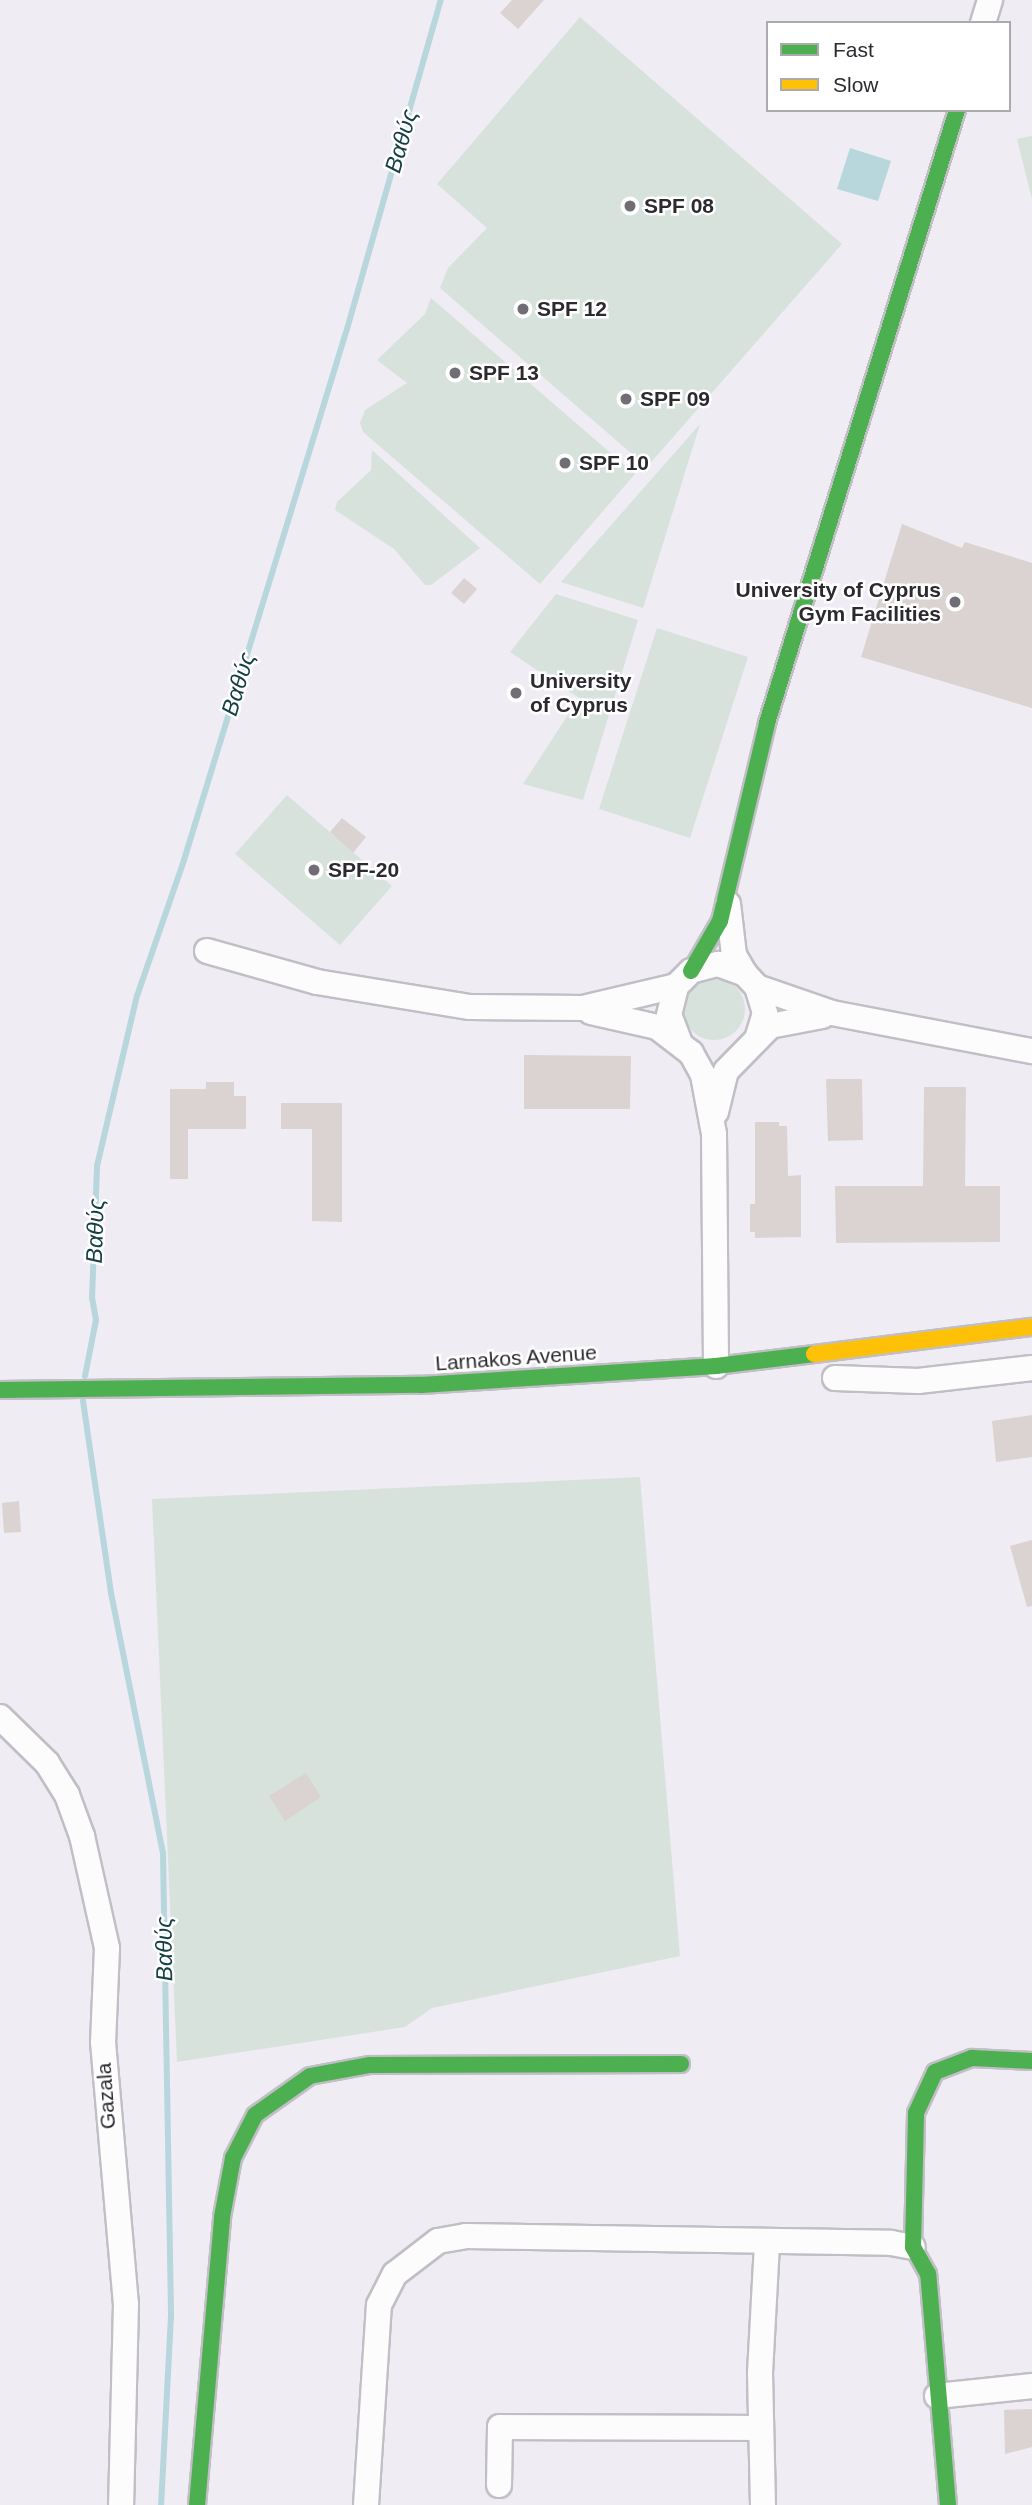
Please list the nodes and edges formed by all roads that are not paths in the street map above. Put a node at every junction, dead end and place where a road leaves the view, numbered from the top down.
1 (990, 0) edge
2 (985, 21) edge
3 (956, 112) edge
4 (729, 879) junction
5 (207, 951) dead end
6 (684, 979) junction
7 (751, 981) junction
8 (570, 1009) junction
9 (841, 1015) junction
10 (751, 1044) junction
11 (685, 1048) junction
12 (1032, 1051) edge
13 (714, 1134) junction
14 (1032, 1327) edge
15 (716, 1366) junction
16 (1032, 1368) edge
17 (835, 1378) dead end
18 (0, 1390) edge
19 (0, 1717) edge
20 (1032, 2061) edge
21 (681, 2064) dead end
22 (767, 2242) junction
23 (913, 2248) junction
24 (1032, 2386) edge
25 (937, 2396) junction
26 (761, 2428) junction
27 (499, 2485) dead end
28 (121, 2505) edge
29 (197, 2505) edge
30 (366, 2505) edge
31 (763, 2505) edge
32 (948, 2505) edge

1 - 2 street
3 - 4 street
4 - 6 street
4 - 7 street
5 - 8 street
6 - 7 street
6 - 8 street
6 - 11 street
7 - 9 street
7 - 10 street
8 - 11 street
9 - 10 street
9 - 12 street
10 - 11 street
10 - 13 street
11 - 13 street
13 - 15 street
14 - 15 street, Larnakos Avenue
15 - 18 street, Larnakos Avenue
16 - 17 street
19 - 28 street, Gazala
20 - 23 street
21 - 29 street
22 - 23 street
22 - 26 street
22 - 30 street
23 - 25 street
24 - 25 street
25 - 32 street
26 - 27 street
26 - 31 street

